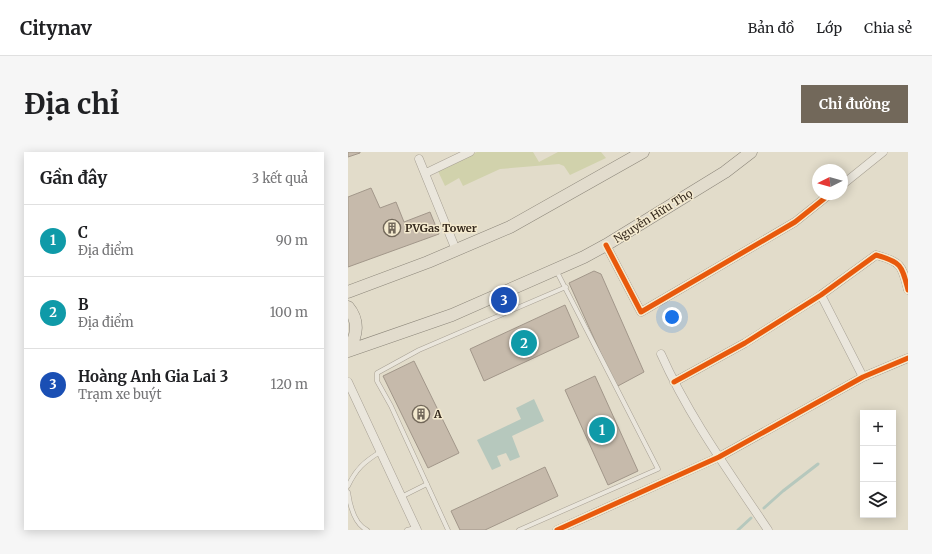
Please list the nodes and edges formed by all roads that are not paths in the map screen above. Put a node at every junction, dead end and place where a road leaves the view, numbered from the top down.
1 (470, 152) edge
2 (643, 152) edge
3 (751, 152) edge
4 (883, 152) edge
5 (419, 159) dead end
6 (426, 173) junction
7 (848, 180) edge
8 (822, 200) edge
9 (606, 245) junction
10 (456, 250) junction
11 (556, 270) junction
12 (566, 287) junction
13 (908, 290) edge
14 (348, 292) edge
15 (821, 295) junction
16 (348, 307) edge
17 (348, 350) edge
18 (661, 354) dead end
19 (908, 358) edge
20 (863, 377) junction
21 (348, 382) edge
22 (674, 382) junction
23 (380, 452) junction
24 (719, 457) junction
25 (427, 484) junction
26 (348, 486) edge
27 (348, 492) edge
28 (401, 497) junction
29 (413, 529) edge
30 (367, 530) edge
31 (448, 530) edge
32 (519, 530) edge
33 (557, 530) edge
34 (768, 530) edge

1 - 6 street
2 - 10 main road
3 - 9 main road, Nguyễn Hữu Thọ
4 - 7 street
5 - 6 street
6 - 10 street
8 - 9 street
9 - 11 main road, Nguyễn Hữu Thọ
10 - 14 main road
11 - 12 lane
11 - 17 main road, Nguyễn Hữu Thọ
12 - 25 lane
12 - 32 lane
13 - 15 street
15 - 20 street
15 - 22 street
16 - 17 main road
18 - 22 street
19 - 20 street
20 - 24 street
21 - 23 street
22 - 24 street
23 - 26 lane
23 - 28 street
24 - 33 street
24 - 34 street
25 - 28 lane
25 - 31 lane
27 - 30 lane
28 - 29 street

